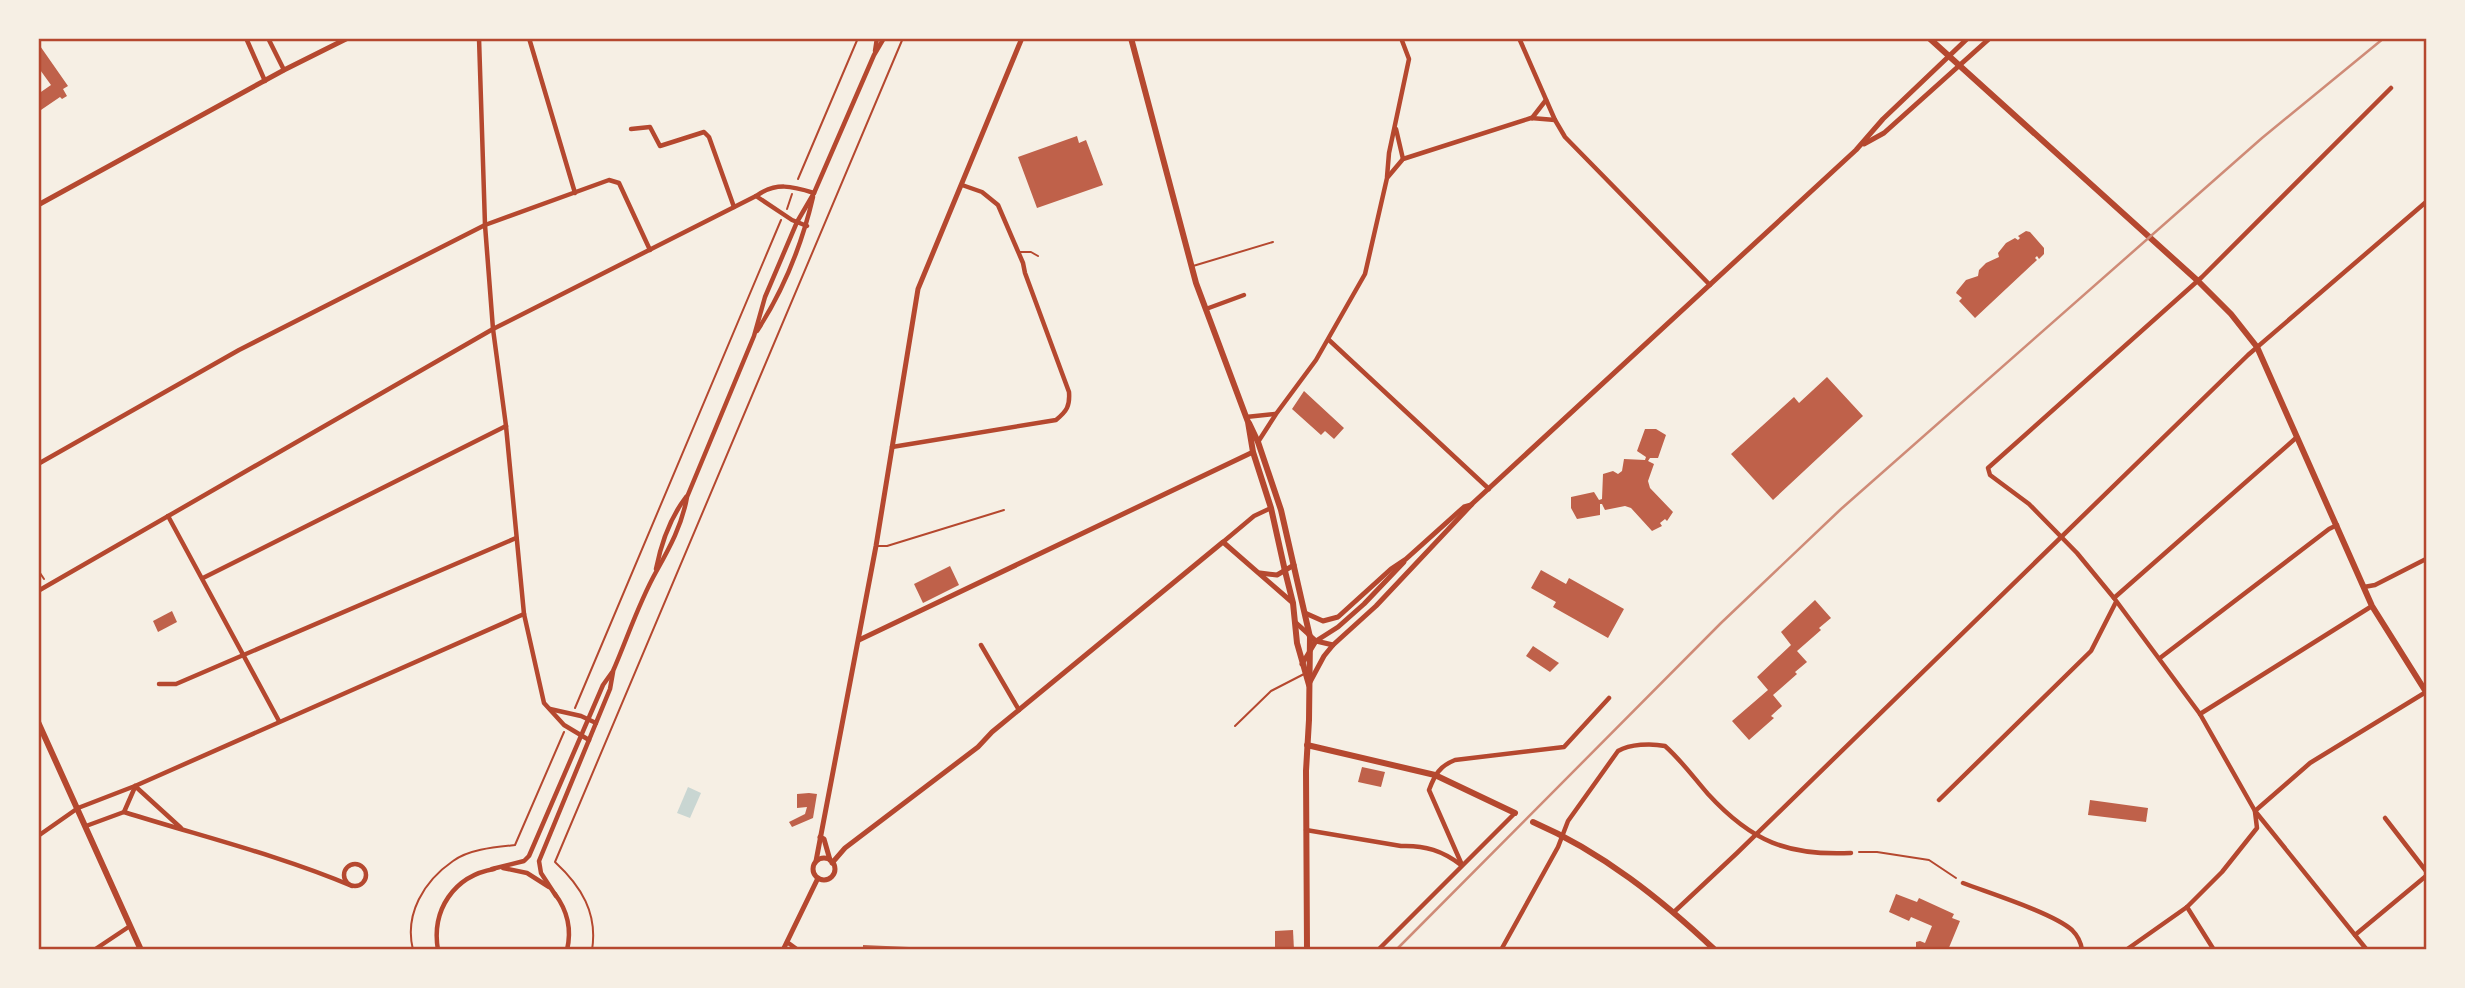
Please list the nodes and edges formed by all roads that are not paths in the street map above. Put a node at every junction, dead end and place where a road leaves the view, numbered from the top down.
1 (246, 38) edge
2 (268, 38) edge
3 (348, 38) edge
4 (479, 38) edge
5 (529, 38) edge
6 (877, 38) edge
7 (884, 38) edge
8 (1023, 38) edge
9 (1131, 38) edge
10 (1401, 38) edge
11 (1519, 38) edge
12 (1929, 38) edge
13 (1968, 38) edge
14 (1990, 38) edge
15 (874, 55) junction
16 (1948, 56) junction
17 (1959, 67) junction
18 (284, 70) junction
19 (265, 81) junction
20 (2390, 88) dead end
21 (1546, 99) junction
22 (1531, 118) junction
23 (1555, 120) junction
24 (1395, 125) junction
25 (631, 129) dead end
26 (1861, 145) junction
27 (1403, 159) junction
28 (1387, 178) junction
29 (961, 185) junction
30 (575, 193) junction
31 (814, 193) junction
32 (755, 197) junction
33 (2427, 202) edge
34 (38, 205) edge
35 (734, 207) junction
36 (797, 222) junction
37 (485, 225) junction
38 (807, 226) junction
39 (1273, 242) dead end
40 (650, 250) junction
41 (1019, 252) junction
42 (1038, 256) dead end
43 (1192, 266) junction
44 (2198, 281) junction
45 (1710, 286) junction
46 (1244, 295) dead end
47 (1206, 309) junction
48 (493, 329) junction
49 (754, 336) junction
50 (1329, 340) junction
51 (2257, 347) junction
52 (1276, 414) junction
53 (1247, 420) junction
54 (506, 426) junction
55 (2298, 437) junction
56 (1258, 442) junction
57 (892, 447) junction
58 (1253, 452) junction
59 (38, 464) edge
60 (1268, 471) junction
61 (1489, 489) junction
62 (1473, 503) junction
63 (1270, 508) junction
64 (1004, 510) dead end
65 (168, 516) junction
66 (2337, 525) junction
67 (2061, 536) junction
68 (516, 538) junction
69 (1223, 542) junction
70 (876, 546) junction
71 (1406, 559) junction
72 (2427, 559) edge
73 (1294, 565) junction
74 (1285, 570) junction
75 (1260, 573) junction
76 (203, 578) junction
77 (2363, 587) junction
78 (38, 591) edge
79 (2115, 600) junction
80 (1293, 603) junction
81 (2372, 606) junction
82 (1305, 613) junction
83 (524, 614) junction
84 (1295, 622) junction
85 (1313, 639) junction
86 (859, 640) junction
87 (981, 645) dead end
88 (1334, 645) junction
89 (1310, 649) junction
90 (244, 654) junction
91 (2160, 658) junction
92 (1302, 664) junction
93 (613, 671) junction
94 (1305, 673) junction
95 (159, 684) dead end
96 (1309, 685) junction
97 (2427, 692) edge
98 (1609, 698) dead end
99 (549, 709) junction
100 (1019, 710) junction
101 (2200, 714) junction
102 (588, 719) junction
103 (279, 721) junction
104 (38, 722) edge
105 (596, 723) junction
106 (1235, 726) dead end
107 (581, 736) junction
108 (42, 738) edge
109 (589, 740) junction
110 (1307, 745) junction
111 (1435, 775) junction
112 (135, 786) junction
113 (1939, 800) dead end
114 (78, 808) junction
115 (2255, 811) junction
116 (124, 812) junction
117 (1516, 813) joint
118 (2385, 818) dead end
119 (1533, 822) dead end
120 (86, 826) junction
121 (183, 830) junction
122 (1306, 830) junction
123 (1756, 835) junction
124 (38, 836) edge
125 (820, 837) junction
126 (1562, 837) junction
127 (1851, 853) road end
128 (816, 861) junction
129 (831, 861) junction
130 (1462, 865) junction
131 (492, 869) junction
132 (2427, 874) edge
133 (818, 877) junction
134 (1963, 883) road end
135 (352, 886) junction
136 (556, 896) junction
137 (2187, 907) junction
138 (1674, 912) junction
139 (130, 926) junction
140 (2355, 935) junction
141 (787, 942) junction
142 (94, 950) edge
143 (141, 950) edge
144 (438, 950) edge
145 (568, 950) edge
146 (783, 950) edge
147 (799, 950) edge
148 (1307, 950) edge
149 (1378, 950) edge
150 (1501, 950) edge
151 (1715, 950) edge
152 (2082, 950) edge
153 (2126, 950) edge
154 (2214, 950) edge
155 (2367, 950) edge

1 - 19 street
2 - 18 street
3 - 18 street
4 - 37 street
5 - 30 street
6 - 15 street
7 - 15 street
8 - 29 street
9 - 43 main road
10 - 24 street
11 - 21 street
12 - 16 main road
13 - 16 street
14 - 17 street
15 - 31 street
16 - 17 main road
16 - 26 street
17 - 26 street
17 - 44 main road
18 - 19 street
19 - 34 street
20 - 44 street
21 - 22 street
21 - 23 street
22 - 23 street
22 - 27 street
23 - 45 street
24 - 27 street
24 - 28 street
25 - 35 street
26 - 45 street
27 - 28 street
28 - 50 street
29 - 41 street
29 - 57 street
30 - 37 street
30 - 40 street
31 - 32 street
31 - 36 street
31 - 38 street
32 - 35 street
32 - 36 street
33 - 51 street
35 - 40 street
36 - 38 street
36 - 49 street
37 - 48 street
37 - 59 street
38 - 49 street
39 - 43 lane
40 - 48 street
41 - 42 lane
41 - 57 street
43 - 47 main road
44 - 51 main road
44 - 67 street
45 - 61 street
46 - 47 street
47 - 53 main road
48 - 54 street
48 - 65 street
49 - 93 street
50 - 52 street
50 - 61 street
51 - 55 main road
51 - 67 street
52 - 53 street
52 - 56 street
53 - 56 main road
53 - 58 main road
54 - 68 street
54 - 76 street
55 - 66 main road
55 - 79 street
56 - 60 main road
57 - 70 street
58 - 60 main road
58 - 63 main road
58 - 86 street
60 - 73 main road
61 - 62 street
62 - 71 street
62 - 88 street
63 - 69 street
63 - 74 main road
64 - 70 lane
65 - 76 street
65 - 78 street
66 - 77 main road
66 - 91 street
67 - 79 street
67 - 123 street
68 - 83 street
68 - 90 street
69 - 75 street
69 - 100 street
70 - 86 street
71 - 82 street
71 - 85 street
72 - 77 street
73 - 74 street
73 - 82 main road
74 - 75 street
74 - 80 main road
75 - 80 street
76 - 90 street
77 - 81 main road
79 - 91 street
79 - 113 street
80 - 84 main road
81 - 97 main road
81 - 101 street
82 - 85 main road
83 - 99 street
83 - 103 street
84 - 85 street
84 - 92 main road
85 - 88 street
85 - 89 main road
86 - 125 street
87 - 100 street
88 - 96 street
89 - 92 street
89 - 96 main road
90 - 95 street
90 - 103 street
91 - 101 street
92 - 94 main road
93 - 102 street
93 - 105 street
94 - 96 main road
94 - 106 lane
96 - 110 main road
97 - 115 street
98 - 111 street
99 - 102 street
99 - 107 street
100 - 129 street
101 - 115 street
102 - 105 street
102 - 107 street
103 - 112 street
104 - 108 main road
105 - 109 street
107 - 109 street
107 - 131 street
108 - 114 main road
109 - 136 street
110 - 111 main road
110 - 122 main road
111 - 117 main road
111 - 130 street
112 - 114 street
112 - 116 street
112 - 121 street
114 - 120 main road
114 - 124 street
115 - 137 street
115 - 140 street
116 - 120 street
116 - 121 street
117 - 130 street
118 - 132 street
119 - 126 main road
120 - 139 main road
121 - 135 street
122 - 130 street
122 - 148 main road
123 - 126 street
123 - 127 street
123 - 138 street
125 - 128 street
125 - 129 street
126 - 138 main road
126 - 150 street
128 - 129 street
128 - 133 street
129 - 133 street
130 - 149 street
131 - 136 street
131 - 144 street
132 - 140 street
133 - 141 street
134 - 152 street
135 - 135 street
136 - 145 street
137 - 153 street
137 - 154 street
138 - 151 main road
139 - 142 street
139 - 143 main road
140 - 155 street
141 - 146 street
141 - 147 street

